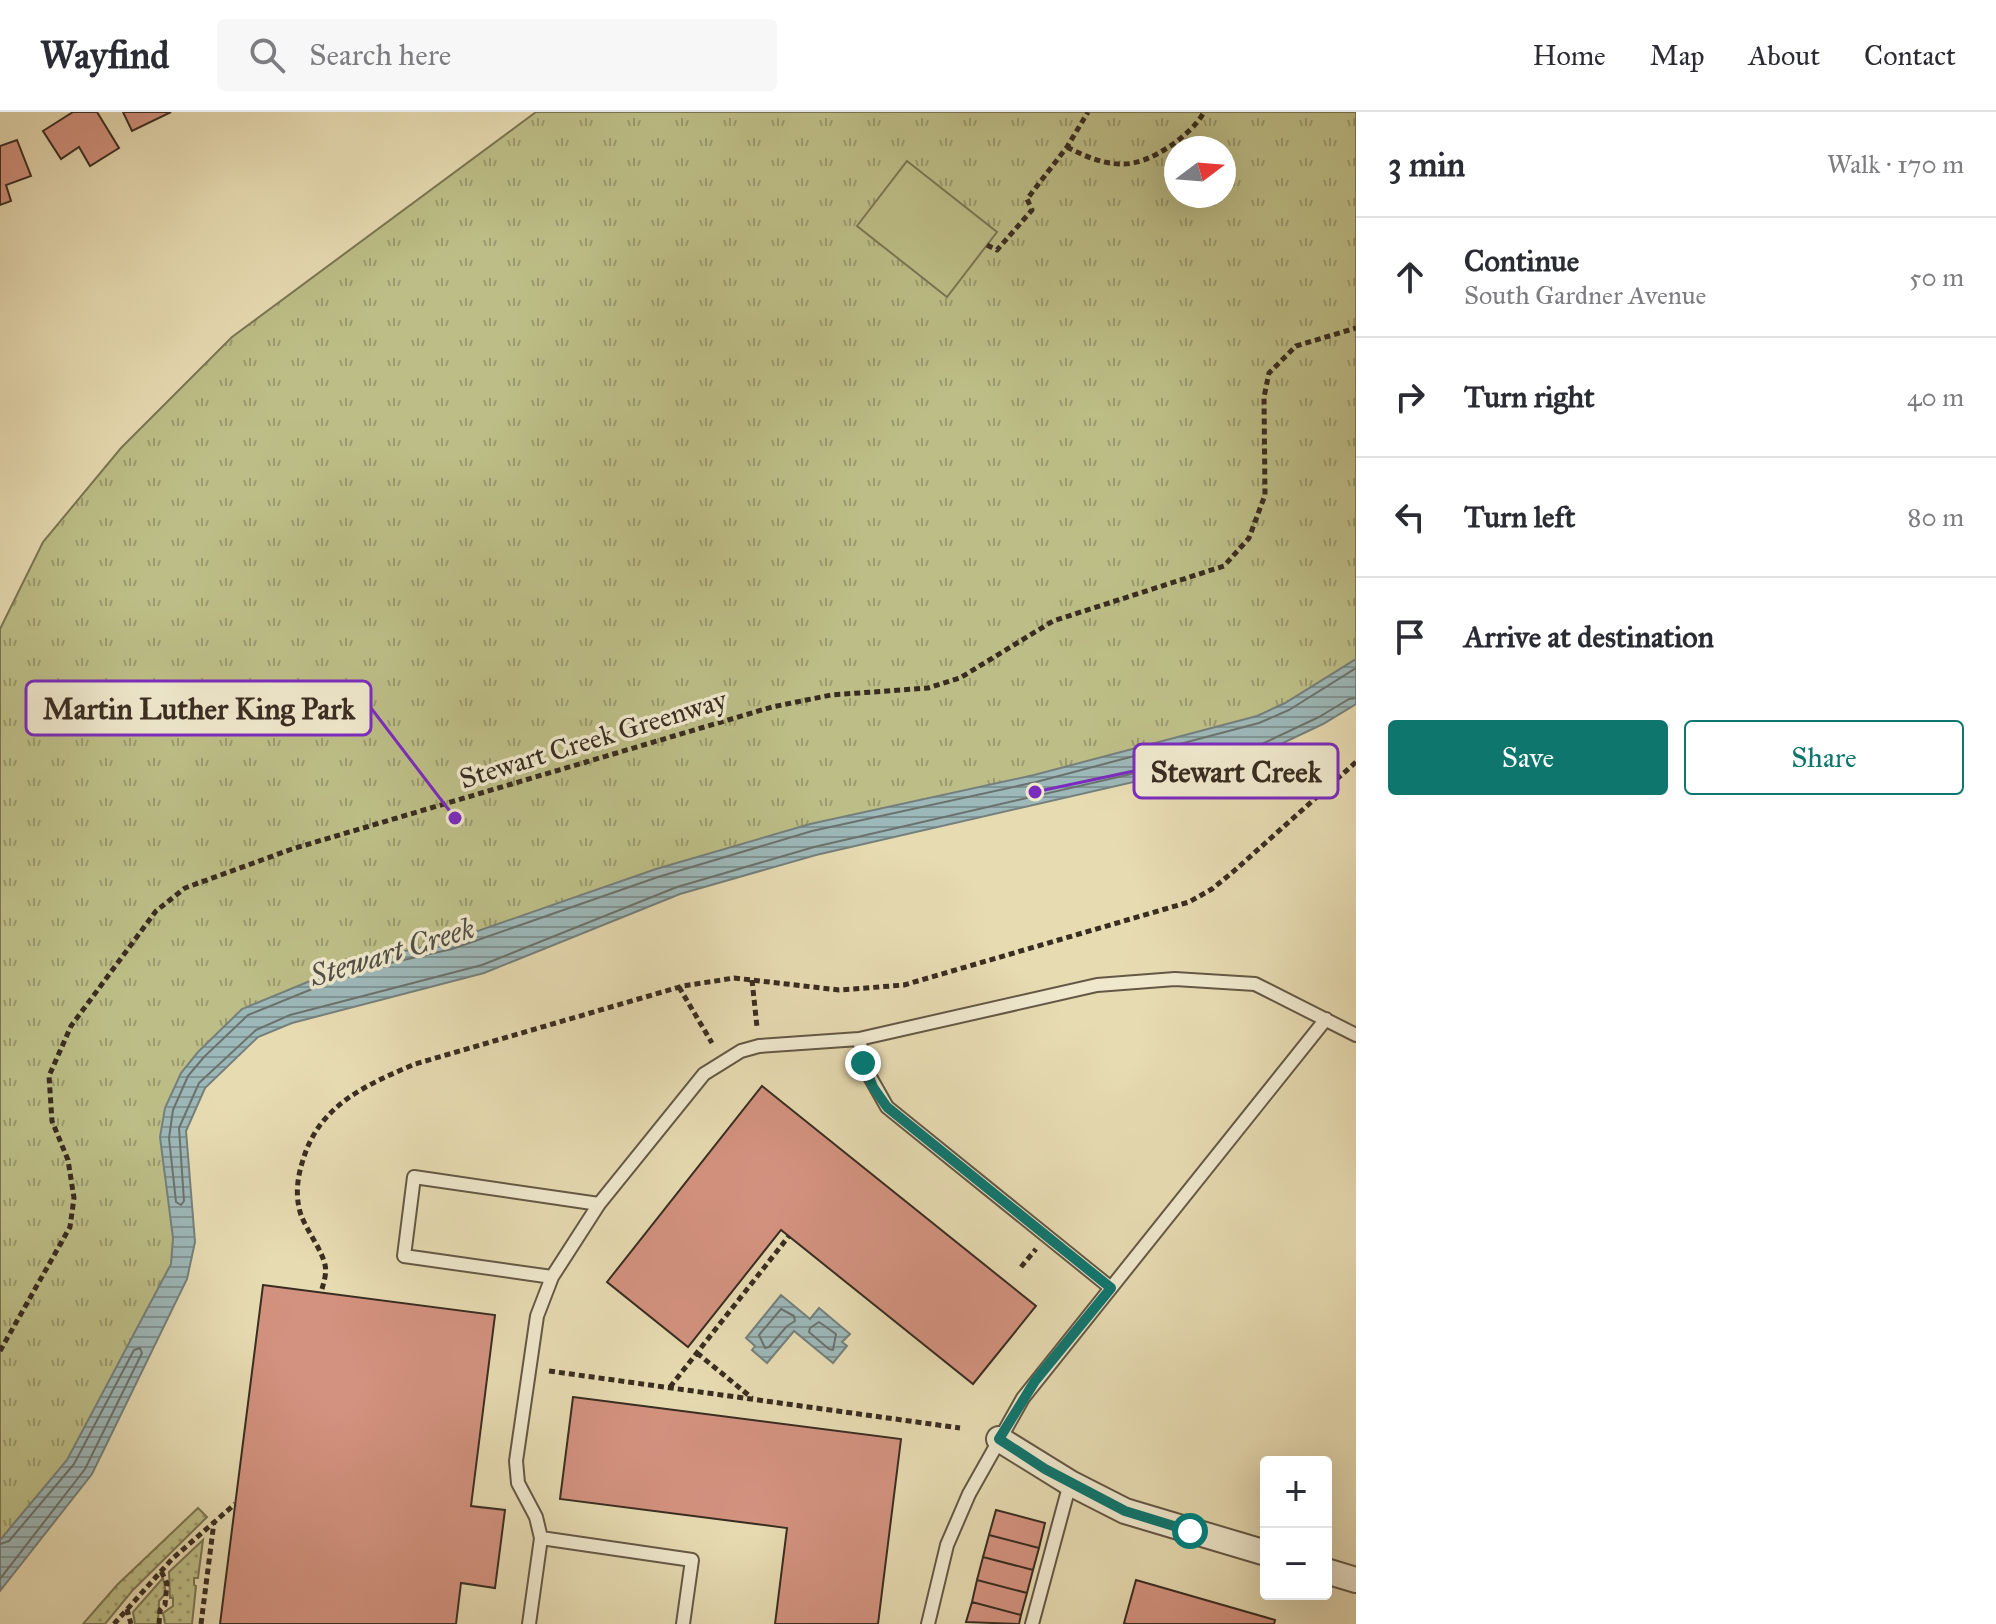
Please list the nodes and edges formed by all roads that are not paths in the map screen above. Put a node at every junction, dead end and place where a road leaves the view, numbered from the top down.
1 (1326, 1019) junction
2 (1356, 1035) edge
3 (859, 1039) junction
4 (599, 1204) junction
5 (552, 1277) junction
6 (1111, 1288) junction
7 (999, 1439) junction
8 (1070, 1483) junction
9 (541, 1538) junction
10 (1260, 1551) edge
11 (1332, 1573) edge
12 (1356, 1580) edge
13 (529, 1624) edge
14 (683, 1624) edge
15 (928, 1624) edge
16 (1032, 1624) edge

1 - 2 lane
1 - 3 lane
1 - 6 lane
3 - 4 lane
3 - 6 lane
4 - 5 lane
4 - 5 lane
5 - 9 lane
6 - 7 lane
7 - 8 street
7 - 15 lane
8 - 10 street
8 - 16 lane
9 - 13 lane
9 - 14 lane
11 - 12 street

